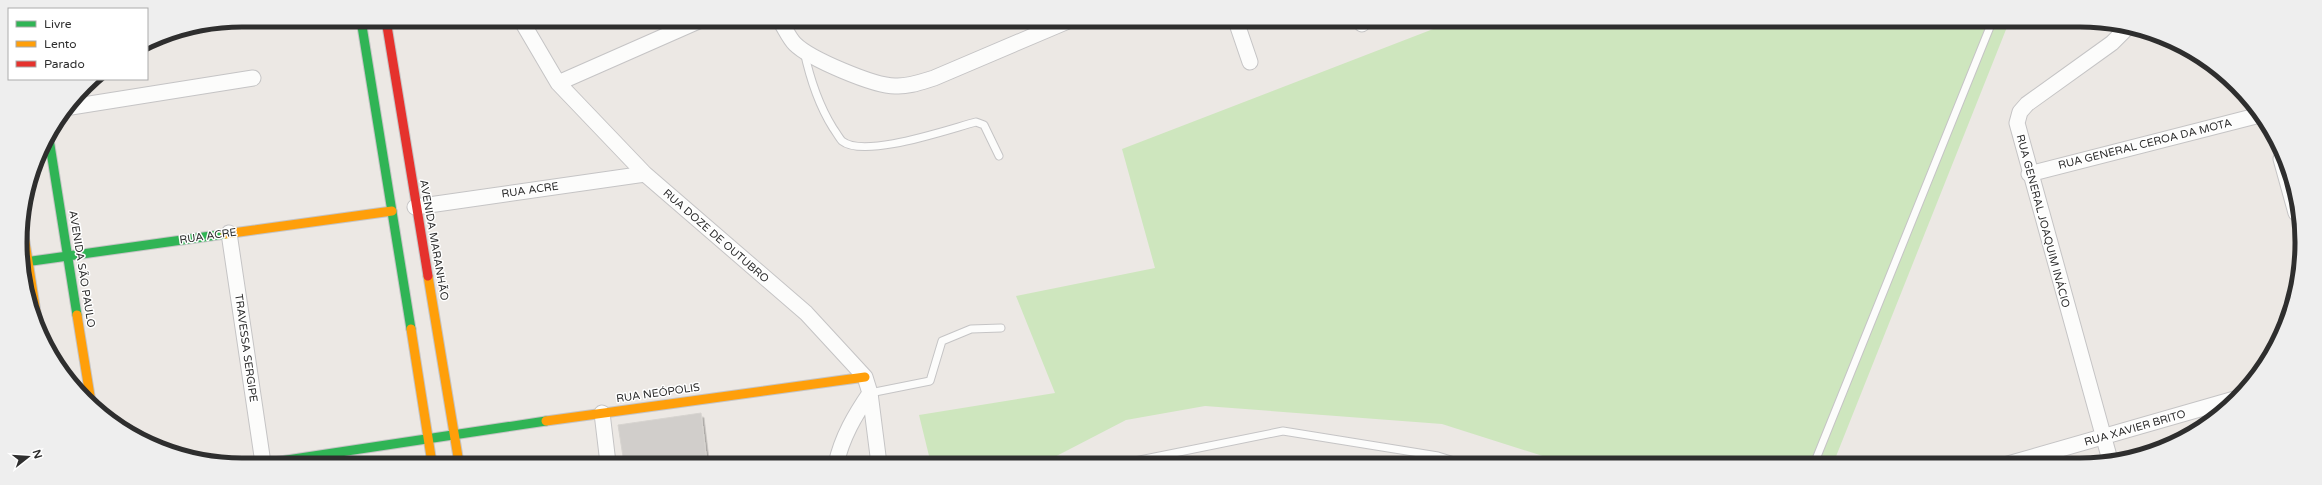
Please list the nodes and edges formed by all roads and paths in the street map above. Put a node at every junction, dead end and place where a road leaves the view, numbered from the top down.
1 (362, 27) edge
2 (387, 27) edge
3 (525, 27) edge
4 (685, 27) edge
5 (785, 27) edge
6 (1054, 27) edge
7 (1238, 27) edge
8 (1990, 27) edge
9 (2124, 31) edge
10 (799, 46) junction
11 (1250, 62) dead end
12 (253, 78) dead end
13 (558, 83) junction
14 (76, 106) edge
15 (2254, 117) edge
16 (50, 145) edge
17 (999, 156) dead end
18 (644, 174) junction
19 (2030, 174) junction
20 (416, 207) junction
21 (392, 211) junction
22 (229, 234) junction
23 (68, 256) junction
24 (28, 262) edge
25 (1001, 328) dead end
26 (865, 377) junction
27 (870, 393) junction
28 (90, 395) edge
29 (2225, 402) edge
30 (602, 413) junction
31 (455, 434) junction
32 (2103, 438) junction
33 (428, 439) junction
34 (2109, 456) edge
35 (262, 458) edge
36 (301, 458) edge
37 (431, 458) edge
38 (458, 458) edge
39 (607, 458) edge
40 (837, 458) edge
41 (878, 458) edge
42 (1151, 458) edge
43 (1444, 458) edge
44 (1816, 458) edge
45 (2030, 458) edge

1 - 21 main road
2 - 20 main road, AVENIDA MARANHÃO
3 - 13 street, RUA DOZE DE OUTUBRO
4 - 13 street
5 - 10 street
6 - 10 street
7 - 11 street
8 - 44 lane
9 - 19 street, RUA GENERAL JOAQUIM INÁCIO
10 - 17 lane
12 - 14 street
13 - 18 street, RUA DOZE DE OUTUBRO
15 - 19 street, RUA GENERAL CEROA DA MOTA
16 - 23 main road, AVENIDA SÃO PAULO
18 - 20 street, RUA ACRE
18 - 26 street, RUA DOZE DE OUTUBRO
19 - 32 street, RUA GENERAL JOAQUIM INÁCIO
20 - 31 main road, AVENIDA MARANHÃO
21 - 22 main road, RUA ACRE
21 - 33 main road
22 - 23 main road, RUA ACRE
22 - 35 street, TRAVESSA SERGIPE
23 - 24 main road, RUA ACRE
23 - 28 main road, AVENIDA SÃO PAULO
25 - 27 lane
26 - 27 street, RUA DOZE DE OUTUBRO
26 - 30 main road, RUA NEÓPOLIS
27 - 40 street
27 - 41 street, RUA DOZE DE OUTUBRO
29 - 32 street, RUA XAVIER BRITO
30 - 31 main road, RUA NEÓPOLIS
30 - 39 street
31 - 33 main road, RUA NEÓPOLIS
31 - 38 main road, AVENIDA MARANHÃO
32 - 34 street, RUA GENERAL JOAQUIM INÁCIO
32 - 45 street, RUA XAVIER BRITO
33 - 36 main road
33 - 37 main road
42 - 43 lane

